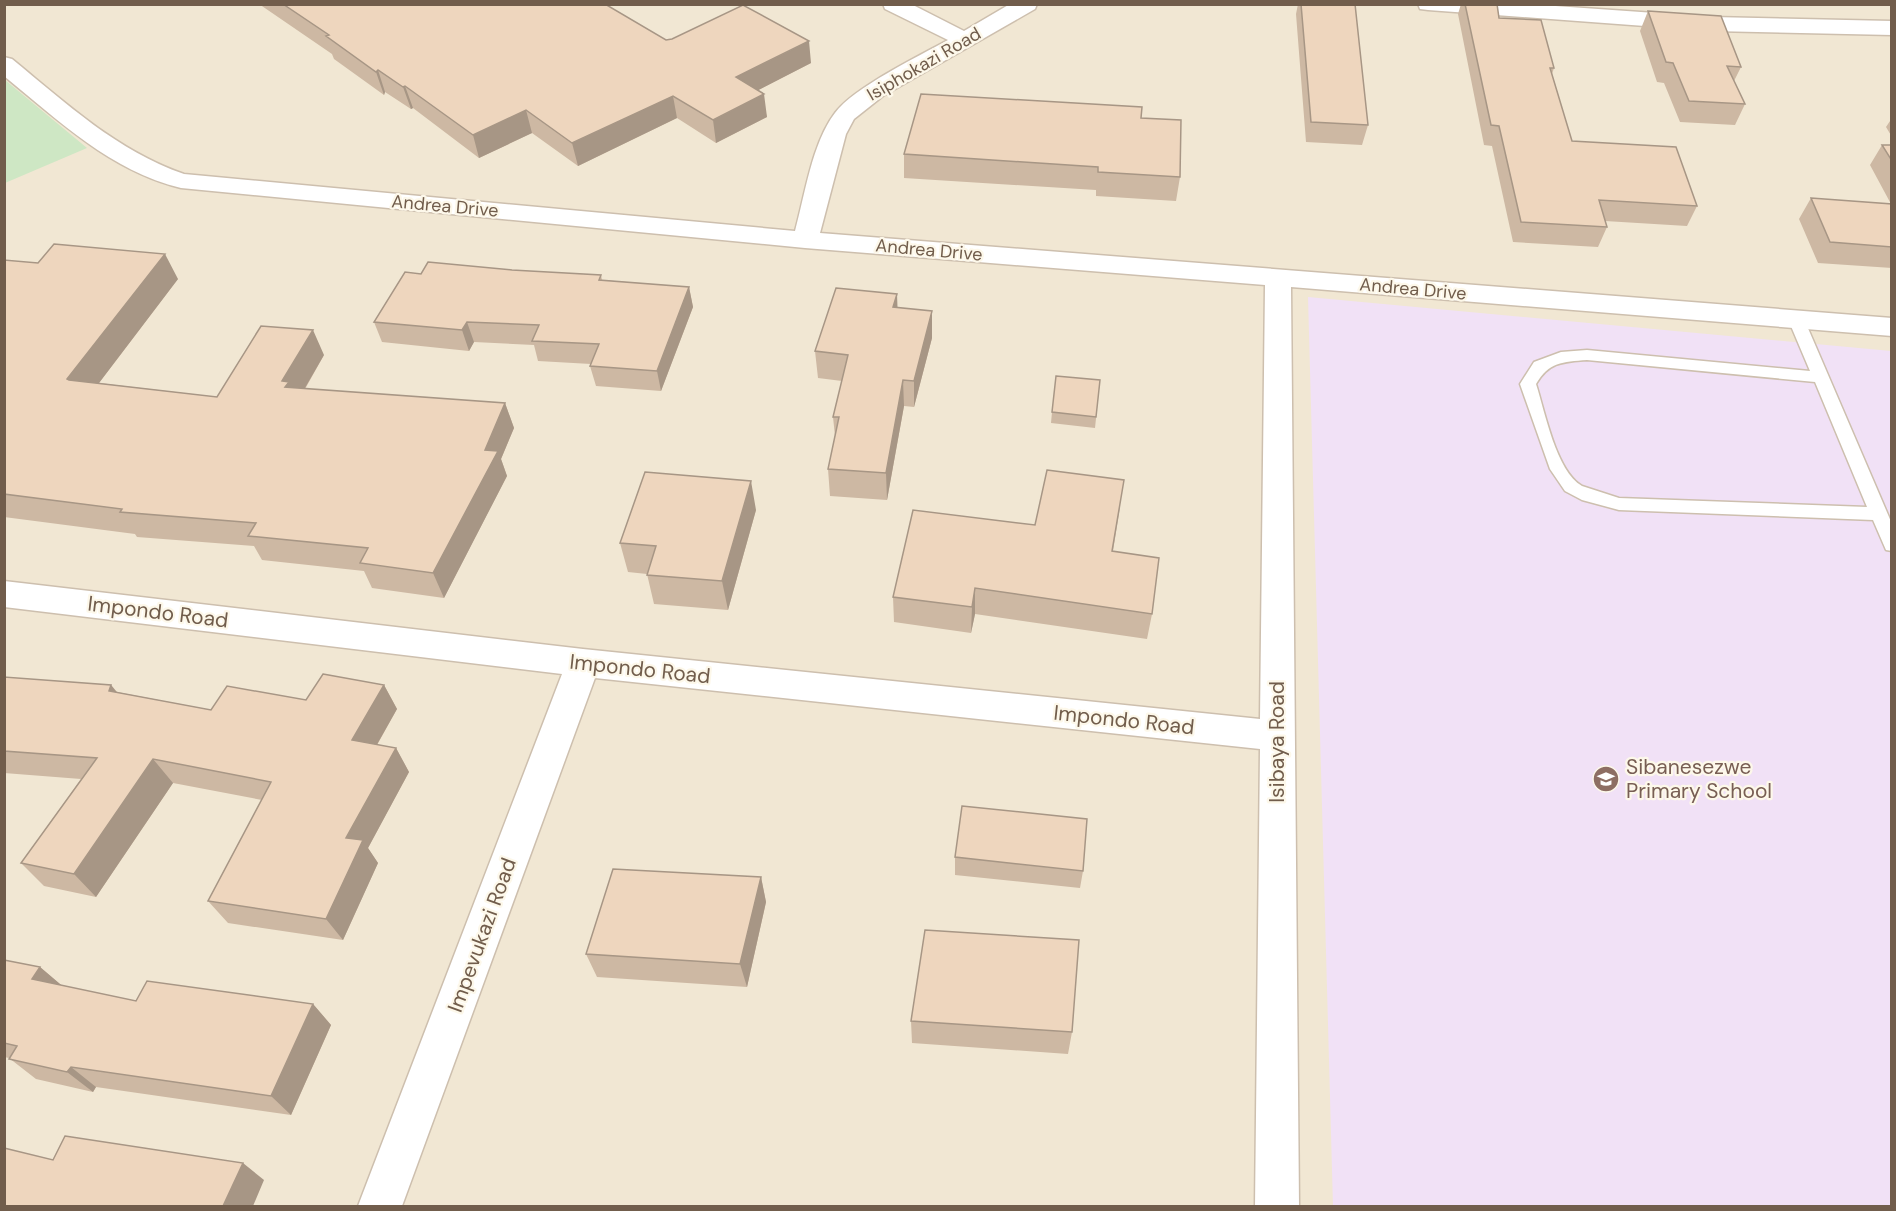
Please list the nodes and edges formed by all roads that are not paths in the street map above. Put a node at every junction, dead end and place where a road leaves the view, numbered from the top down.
1 (893, 4) edge
2 (1027, 4) edge
3 (1428, 4) edge
4 (1892, 28) edge
5 (965, 40) junction
6 (4, 64) edge
7 (806, 240) junction
8 (1278, 278) junction
9 (1796, 319) junction
10 (1892, 327) edge
11 (1821, 377) junction
12 (1879, 514) junction
13 (1892, 544) edge
14 (4, 594) edge
15 (583, 663) junction
16 (1277, 736) junction
17 (380, 1206) edge
18 (1277, 1206) edge

1 - 5 street
2 - 5 street, Isiphokazi Road
3 - 4 street
5 - 7 street, Isiphokazi Road
6 - 7 street, Andrea Drive
7 - 8 street, Andrea Drive
8 - 9 street, Andrea Drive
8 - 16 street, Isibaya Road
9 - 10 street, Andrea Drive
9 - 11 lane
11 - 12 lane
11 - 12 lane
12 - 13 lane
14 - 15 street, Impondo Road
15 - 16 street, Impondo Road
15 - 17 street, Impevukazi Road
16 - 18 street, Isibaya Road

